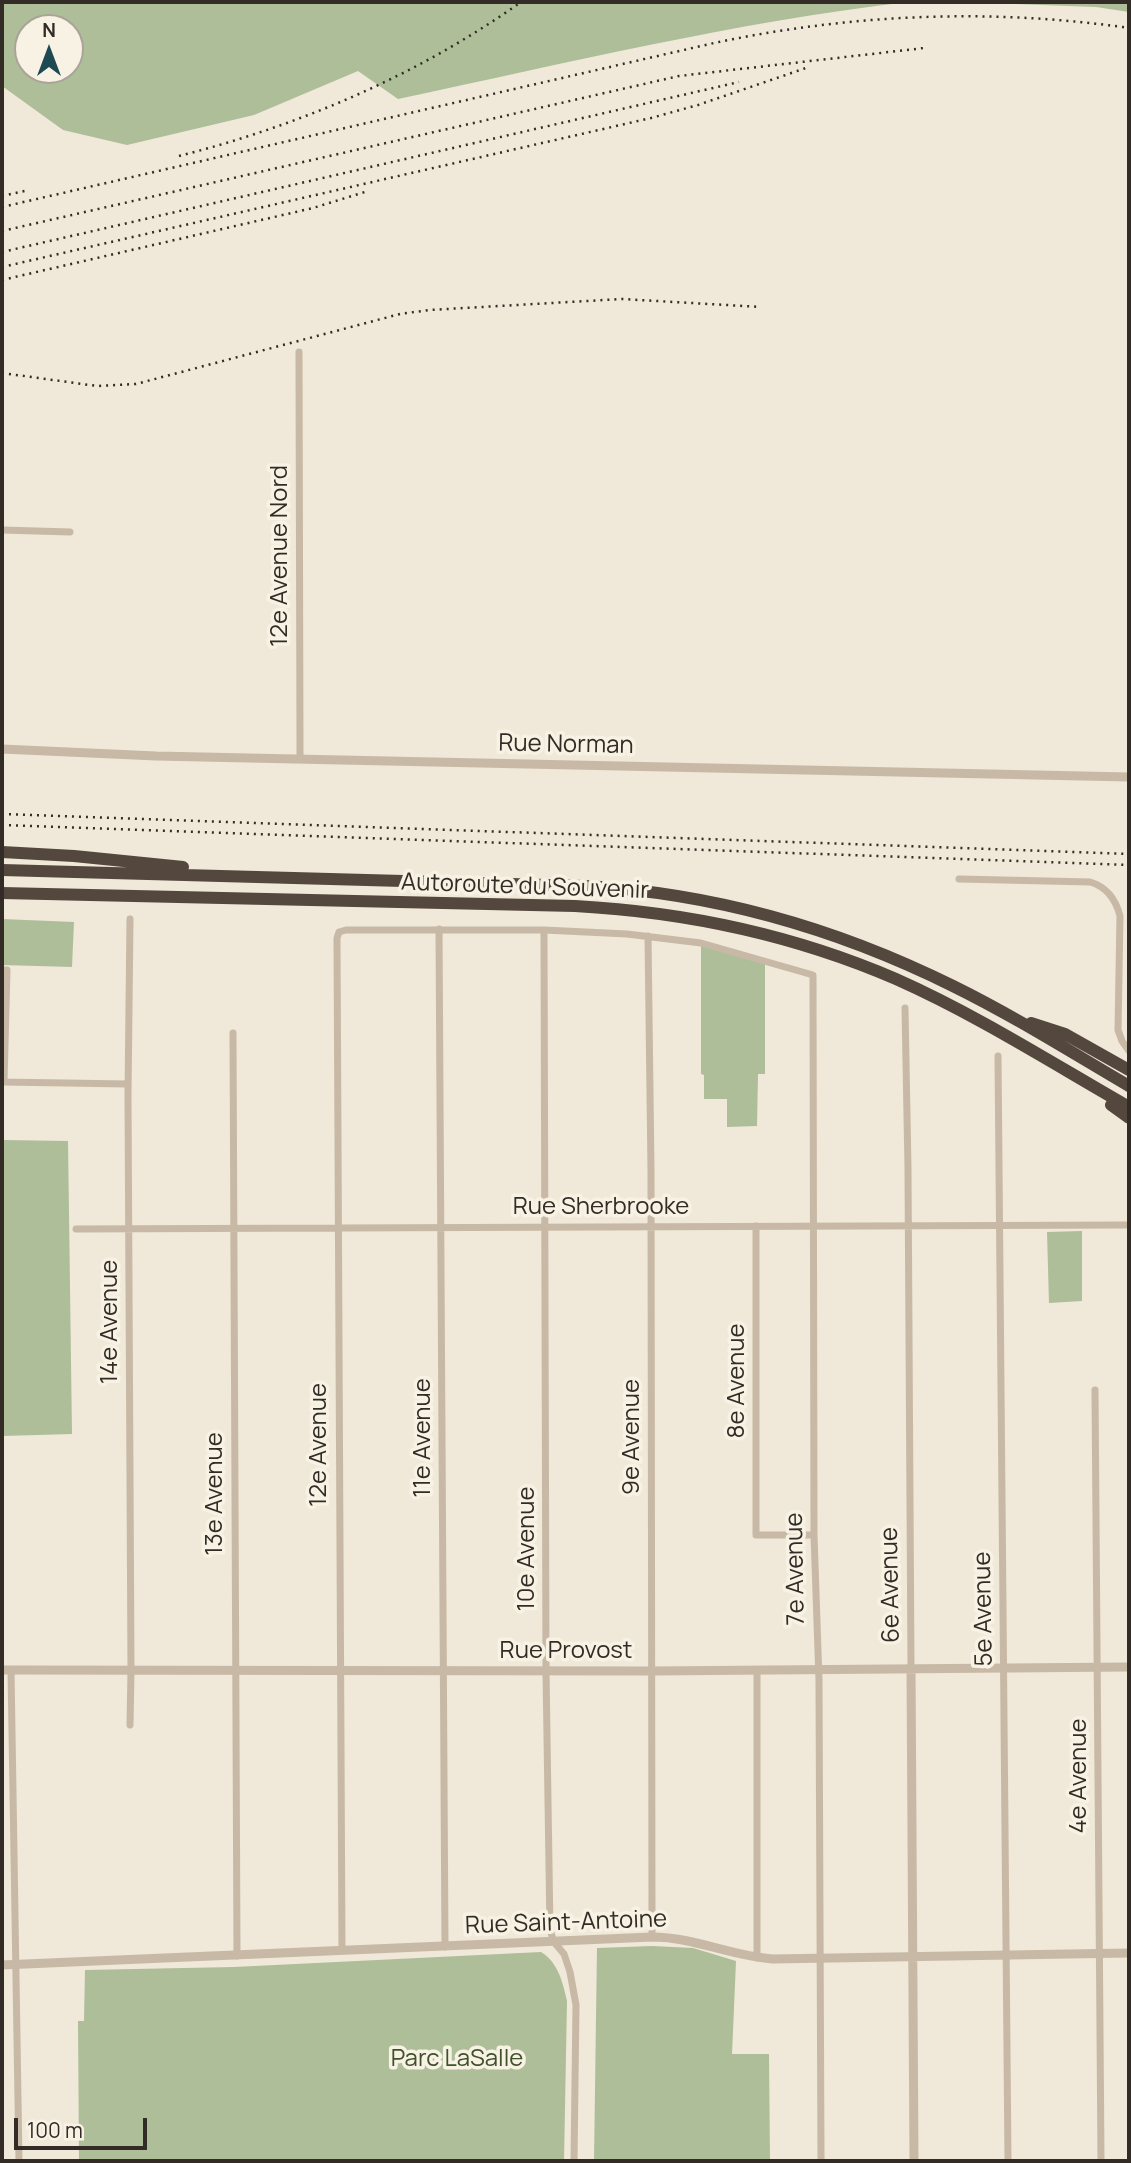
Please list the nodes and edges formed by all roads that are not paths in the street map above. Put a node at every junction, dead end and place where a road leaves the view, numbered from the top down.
1 (299, 352) dead end
2 (2, 530) edge
3 (69, 532) dead end
4 (2, 749) edge
5 (300, 759) junction
6 (1129, 777) edge
7 (2, 852) edge
8 (2, 870) edge
9 (274, 877) junction
10 (959, 879) dead end
11 (2, 893) edge
12 (130, 919) dead end
13 (439, 929) junction
14 (544, 930) junction
15 (648, 936) junction
16 (2, 970) edge
17 (905, 1009) dead end
18 (1011, 1017) junction
19 (233, 1033) dead end
20 (1129, 1051) edge
21 (998, 1056) dead end
22 (1054, 1064) junction
23 (1129, 1070) edge
24 (3, 1082) edge
25 (128, 1084) junction
26 (1129, 1086) edge
27 (1129, 1107) edge
28 (1129, 1118) edge
29 (1126, 1225) dead end
30 (546, 1226) junction
31 (907, 1226) junction
32 (1001, 1226) junction
33 (441, 1227) junction
34 (650, 1227) junction
35 (756, 1227) junction
36 (815, 1227) junction
37 (337, 1228) junction
38 (76, 1229) dead end
39 (233, 1229) junction
40 (129, 1230) junction
41 (1095, 1390) dead end
42 (814, 1535) junction
43 (1098, 1667) junction
44 (1129, 1667) edge
45 (1005, 1668) junction
46 (911, 1669) junction
47 (6, 1670) edge
48 (131, 1670) junction
49 (235, 1670) junction
50 (340, 1670) junction
51 (443, 1671) junction
52 (546, 1671) junction
53 (653, 1671) junction
54 (757, 1671) junction
55 (818, 1671) junction
56 (130, 1725) dead end
57 (652, 1937) junction
58 (554, 1941) junction
59 (445, 1947) junction
60 (342, 1951) junction
61 (1098, 1953) junction
62 (1129, 1953) edge
63 (1007, 1955) junction
64 (237, 1956) junction
65 (913, 1956) junction
66 (757, 1958) junction
67 (819, 1958) junction
68 (2, 1965) edge
69 (17, 1965) junction
70 (19, 2161) edge
71 (574, 2161) edge
72 (821, 2161) edge
73 (914, 2161) edge
74 (1009, 2161) edge
75 (1101, 2161) edge

1 - 5 street, 12e Avenue Nord
2 - 3 street
4 - 5 street, Rue Norman
5 - 6 street, Rue Norman
7 - 9 highway
8 - 9 highway, Autoroute du Souvenir
9 - 18 highway, Autoroute du Souvenir
10 - 20 street
11 - 22 highway, Autoroute du Souvenir
12 - 25 street, 14e Avenue
13 - 14 street
13 - 33 street, 11e Avenue
13 - 37 street, 12e Avenue
14 - 15 street
14 - 30 street, 10e Avenue
15 - 34 street, 9e Avenue
15 - 36 street, 7e Avenue
16 - 24 street
17 - 31 street, 6e Avenue
18 - 23 highway
18 - 26 highway, Autoroute du Souvenir
19 - 39 street, 13e Avenue
21 - 32 street, 5e Avenue
22 - 27 highway, Autoroute du Souvenir
22 - 28 highway
24 - 25 street
25 - 40 street, 14e Avenue
29 - 32 street, Rue Sherbrooke
30 - 33 street, Rue Sherbrooke
30 - 34 street, Rue Sherbrooke
30 - 52 street, 10e Avenue
31 - 32 street, Rue Sherbrooke
31 - 36 street, Rue Sherbrooke
31 - 46 street, 6e Avenue
32 - 45 street, 5e Avenue
33 - 37 street, Rue Sherbrooke
33 - 51 street, 11e Avenue
34 - 35 street, Rue Sherbrooke
34 - 53 street, 9e Avenue
35 - 36 street, Rue Sherbrooke
35 - 42 street, 8e Avenue
36 - 42 street, 7e Avenue
37 - 39 street, Rue Sherbrooke
37 - 50 street, 12e Avenue
38 - 40 street, Rue Sherbrooke
39 - 40 street, Rue Sherbrooke
39 - 49 street, 13e Avenue
40 - 48 street, 14e Avenue
41 - 43 street, 4e Avenue
42 - 55 street, 7e Avenue
43 - 44 street, Rue Provost
43 - 45 street, Rue Provost
43 - 61 street, 4e Avenue
45 - 46 street, Rue Provost
45 - 63 street, 5e Avenue
46 - 55 street, Rue Provost
46 - 65 street, 6e Avenue
47 - 48 street, Rue Provost
47 - 69 street
48 - 49 street, Rue Provost
48 - 56 street, 14e Avenue
49 - 50 street, Rue Provost
49 - 64 street, 13e Avenue
50 - 51 street, Rue Provost
50 - 60 street, 12e Avenue
51 - 52 street, Rue Provost
51 - 59 street, 11e Avenue
52 - 53 street, Rue Provost
52 - 58 street, 10e Avenue
53 - 54 street, Rue Provost
53 - 57 street, 9e Avenue
54 - 55 street, Rue Provost
54 - 66 street
55 - 67 street, 7e Avenue
57 - 58 street, Rue Saint-Antoine
57 - 66 street, Rue Saint-Antoine
58 - 59 street, Rue Saint-Antoine
58 - 71 street, 10e Avenue
59 - 60 street, Rue Saint-Antoine
60 - 64 street, Rue Saint-Antoine
61 - 62 street, Rue Saint-Antoine
61 - 63 street, Rue Saint-Antoine
61 - 75 street, 4e Avenue
63 - 65 street, Rue Saint-Antoine
63 - 74 street, 5e Avenue
64 - 69 street, Rue Saint-Antoine
65 - 67 street, Rue Saint-Antoine
65 - 73 street, 6e Avenue
66 - 67 street, Rue Saint-Antoine
67 - 72 street, 7e Avenue
68 - 69 street, Rue Saint-Antoine
69 - 70 street

